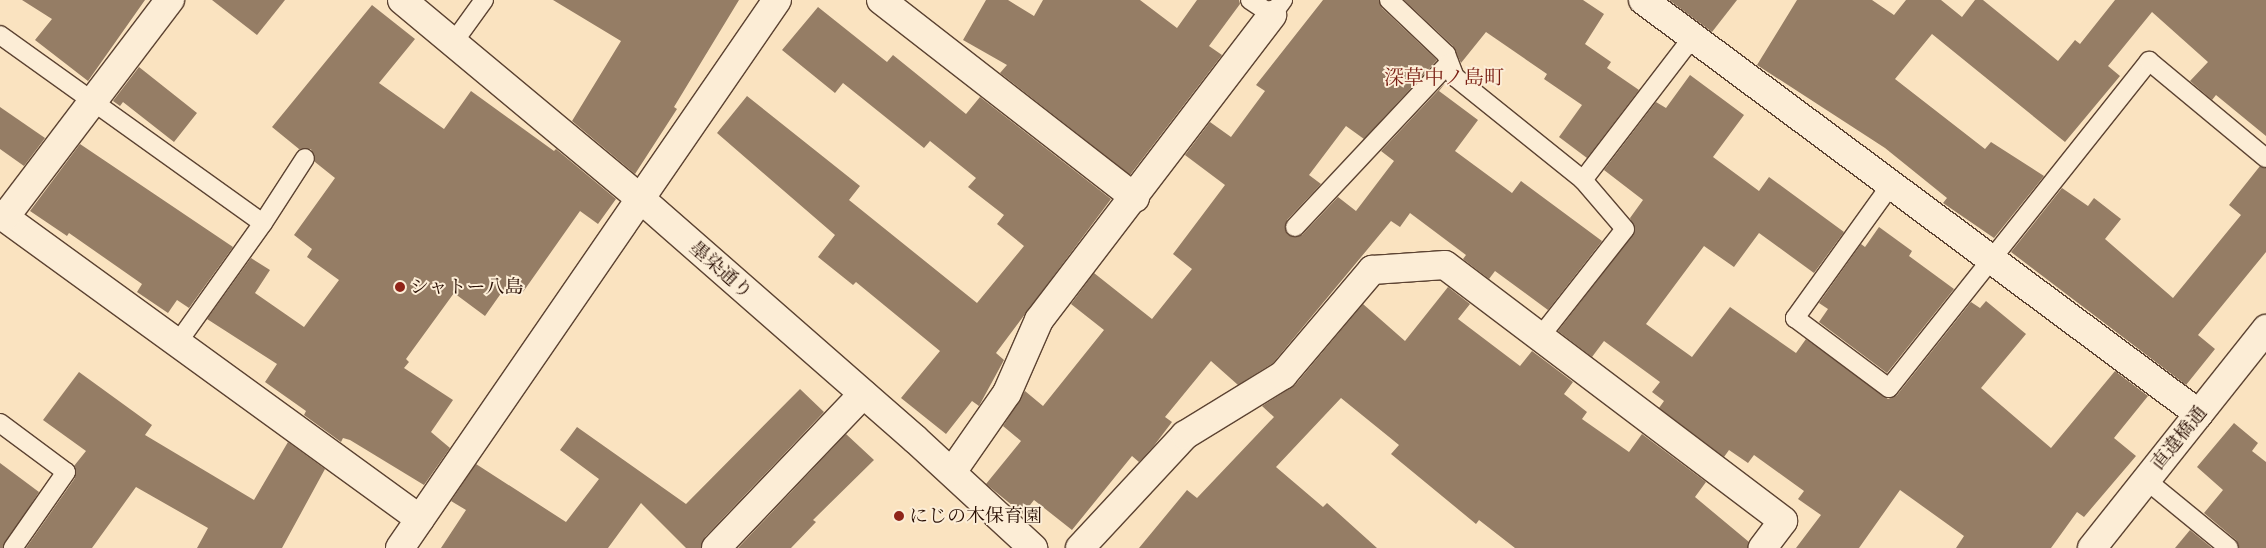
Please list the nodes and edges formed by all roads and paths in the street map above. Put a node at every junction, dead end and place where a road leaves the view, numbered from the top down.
1 (170, 0) edge
2 (402, 0) edge
3 (484, 0) edge
4 (777, 0) edge
5 (882, 0) edge
6 (1250, 0) edge
7 (1389, 0) edge
8 (1659, 5) edge
9 (1277, 8) edge
10 (0, 34) edge
11 (1690, 39) junction
12 (454, 43) junction
13 (1449, 63) junction
14 (92, 102) junction
15 (305, 158) dead end
16 (2266, 158) edge
17 (1583, 180) junction
18 (1890, 186) junction
19 (1135, 198) junction
20 (642, 200) junction
21 (2, 218) edge
22 (607, 221) dead end
23 (263, 224) junction
24 (1295, 227) dead end
25 (1990, 260) junction
26 (2266, 329) edge
27 (1540, 337) junction
28 (178, 342) junction
29 (863, 394) junction
30 (2199, 414) junction
31 (0, 423) edge
32 (952, 472) junction
33 (2146, 480) junction
34 (420, 519) junction
35 (13, 548) edge
36 (400, 548) edge
37 (716, 548) edge
38 (1033, 548) edge
39 (1080, 548) edge
40 (1763, 548) edge
41 (2092, 548) edge
42 (2229, 548) edge

1 - 14 street
2 - 12 street, 墨染通り
3 - 12 lane
4 - 20 street
5 - 19 street
6 - 9 lane
7 - 13 lane
8 - 11 street
9 - 19 street
10 - 14 lane
11 - 17 lane
11 - 18 street
12 - 20 street, 墨染通り
13 - 17 lane
13 - 24 lane
14 - 21 street
14 - 23 lane
15 - 23 lane
16 - 25 lane
17 - 27 lane
18 - 25 street
18 - 25 lane
19 - 32 street
20 - 22 street
20 - 29 street, 墨染通り
20 - 34 street
21 - 28 street
23 - 28 lane
25 - 30 street
26 - 30 street, 直違橋通
27 - 39 street
27 - 40 street
28 - 34 street
29 - 32 street, 墨染通り
29 - 37 street
30 - 33 street, 直違橋通
31 - 35 lane
32 - 38 street, 墨染通り
33 - 41 street, 直違橋通
33 - 42 lane
34 - 36 street

